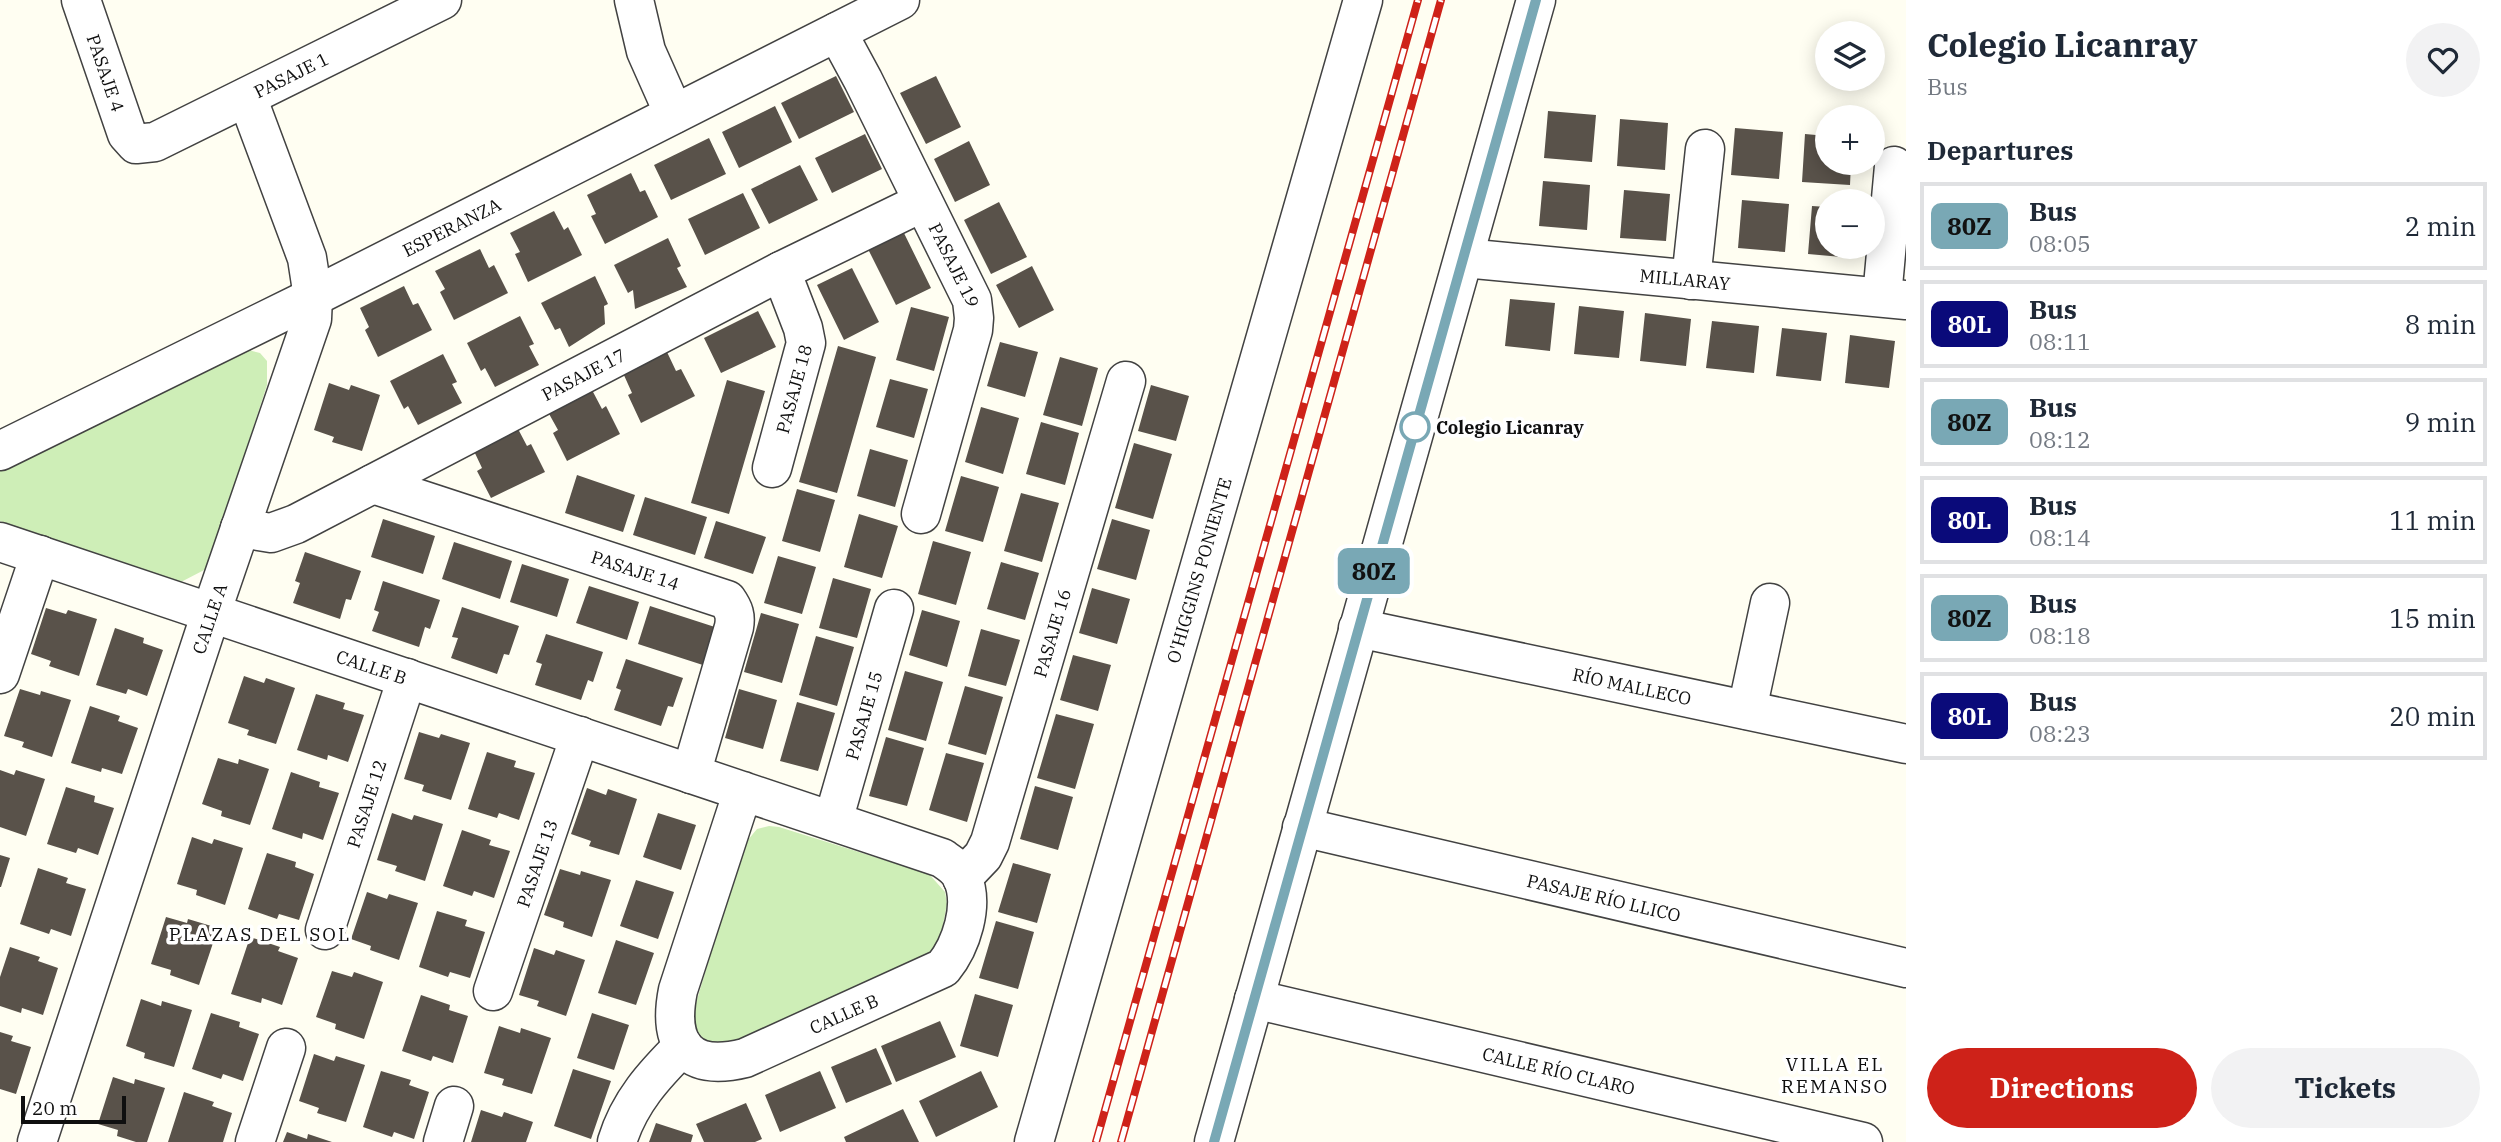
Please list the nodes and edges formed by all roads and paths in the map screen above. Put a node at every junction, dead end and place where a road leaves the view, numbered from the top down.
1 (81, 0) edge
2 (442, 0) edge
3 (634, 0) edge
4 (1363, 0) edge
5 (1536, 0) edge
6 (866, 12) edge
7 (247, 97) junction
8 (674, 114) junction
9 (136, 144) joint
10 (1704, 149) dead end
11 (1894, 166) dead end
12 (923, 202) junction
13 (1464, 258) junction
14 (780, 271) junction
15 (1691, 281) junction
16 (313, 298) junction
17 (1894, 299) edge
18 (1126, 381) dead end
19 (0, 451) edge
20 (772, 468) dead end
21 (373, 484) junction
22 (921, 514) dead end
23 (240, 528) junction
24 (0, 542) edge
25 (40, 555) junction
26 (1770, 603) dead end
27 (894, 609) dead end
28 (211, 613) junction
29 (1357, 628) junction
30 (0, 674) edge
31 (407, 678) junction
32 (1747, 710) junction
33 (580, 736) junction
34 (1906, 744) edge
35 (691, 774) junction
36 (743, 791) junction
37 (833, 821) junction
38 (1302, 827) junction
39 (962, 878) junction
40 (325, 930) dead end
41 (1906, 968) edge
42 (493, 990) dead end
43 (1254, 999) junction
44 (683, 1046) junction
45 (286, 1048) dead end
46 (454, 1106) dead end
47 (37, 1142) edge
48 (255, 1142) edge
49 (443, 1142) edge
50 (617, 1142) edge
51 (1034, 1142) edge
52 (1214, 1142) edge
53 (1863, 1142) edge

1 - 9 street, PASAJE 4
2 - 7 street, PASAJE 1
3 - 8 street
4 - 51 street, O'HIGGINS PONIENTE
5 - 13 street
6 - 8 street, ESPERANZA
6 - 12 street, PASAJE 19
7 - 9 street, PASAJE 1
7 - 16 street, CALLE A
8 - 16 street, ESPERANZA
10 - 15 street
11 - 17 street
12 - 14 street, PASAJE 17
12 - 22 street, PASAJE 19
13 - 15 street, MILLARAY
13 - 29 street
14 - 20 street, PASAJE 18
14 - 21 street, PASAJE 17
15 - 17 street, MILLARAY
16 - 19 street, ESPERANZA
16 - 23 street, CALLE A
18 - 39 street, PASAJE 16
21 - 23 street, PASAJE 17
21 - 35 street, PASAJE 14
23 - 28 street, CALLE A
24 - 25 street, CALLE B
25 - 28 street, CALLE B
25 - 30 street
26 - 32 street
27 - 37 street, PASAJE 15
28 - 31 street, CALLE B
28 - 47 street, CALLE A
29 - 32 street, RÍO MALLECO
29 - 38 street
31 - 33 street, CALLE B
31 - 40 street, PASAJE 12
32 - 34 street, RÍO MALLECO
33 - 35 street, CALLE B
33 - 42 street, PASAJE 13
35 - 36 street, CALLE B
36 - 37 street, CALLE B
36 - 44 street
37 - 39 street, CALLE B
38 - 41 street, PASAJE RÍO LLICO
38 - 43 street
39 - 44 street, CALLE B
43 - 52 street
43 - 53 street, CALLE RÍO CLARO
44 - 50 street
45 - 48 street
46 - 49 street

